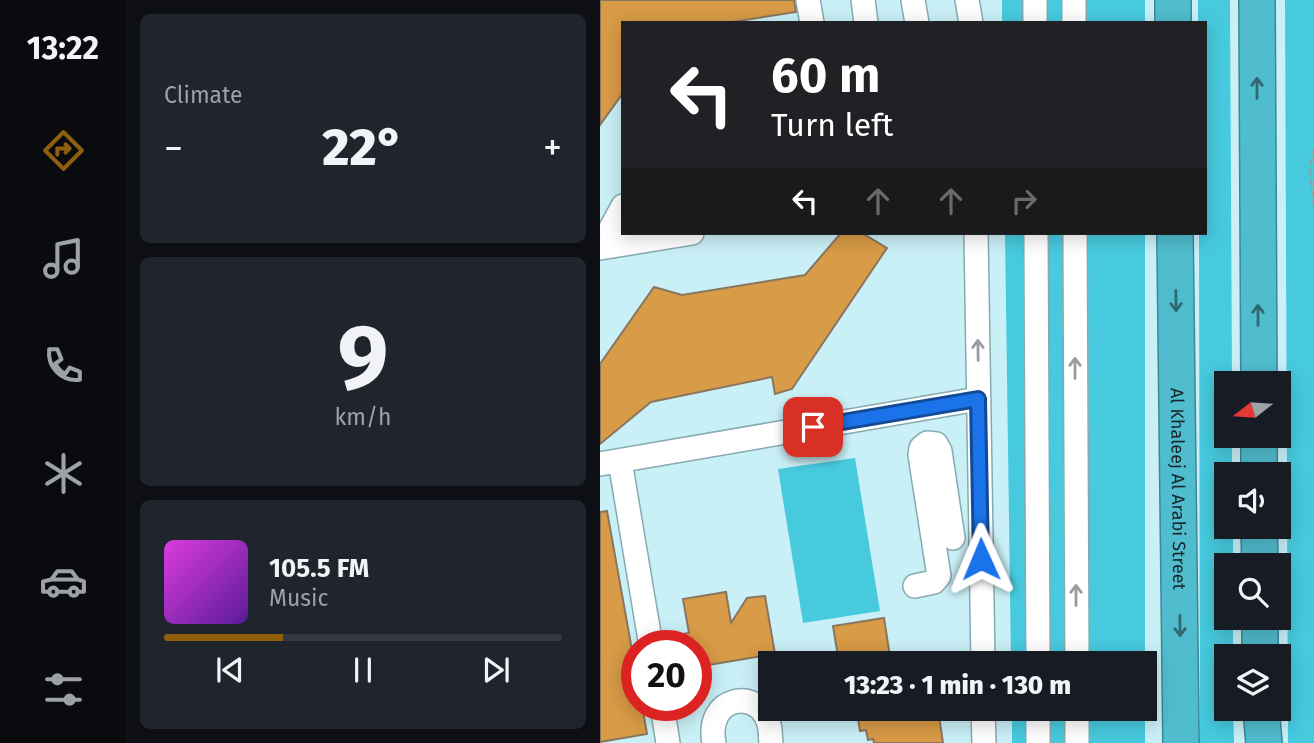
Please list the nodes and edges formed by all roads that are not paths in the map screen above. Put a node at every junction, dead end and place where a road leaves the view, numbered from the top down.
1 (808, 0) edge
2 (863, 0) edge
3 (913, 0) edge
4 (969, 0) edge
5 (1035, 0) edge
6 (1074, 0) edge
7 (1173, 0) edge
8 (1257, 0) edge
9 (812, 21) edge
10 (866, 21) edge
11 (917, 21) edge
12 (972, 21) edge
13 (1035, 21) edge
14 (1074, 21) edge
15 (1173, 21) edge
16 (621, 210) edge
17 (680, 235) edge
18 (976, 235) edge
19 (1036, 235) edge
20 (1075, 235) edge
21 (1175, 235) edge
22 (606, 247) edge
23 (1259, 371) edge
24 (978, 399) junction
25 (610, 462) edge
26 (980, 533) junction
27 (915, 586) dead end
28 (647, 630) edge
29 (983, 651) edge
30 (1038, 651) edge
31 (1077, 651) edge
32 (665, 721) edge
33 (983, 721) edge
34 (1038, 721) edge
35 (1077, 721) edge
36 (1261, 721) edge
37 (668, 743) edge
38 (714, 743) edge
39 (771, 743) edge
40 (984, 743) edge
41 (1038, 743) edge
42 (1077, 743) edge
43 (1181, 743) edge
44 (1262, 743) edge

1 - 9 lane
2 - 10 lane
3 - 11 lane
4 - 12 lane
5 - 13 lane
6 - 14 lane
7 - 15 highway
23 -> 8 highway
16 - 22 lane
17 - 22 lane
24 -> 18 lane
19 - 30 lane
31 -> 20 lane
21 -> 43 highway, Al Khaleej Al Arabi Street
24 - 25 lane
24 - 26 lane
25 - 28 lane
26 - 27 lane
26 - 29 lane
32 - 37 lane
33 - 40 lane
34 - 41 lane
35 - 42 lane
36 - 44 highway
38 - 39 lane

